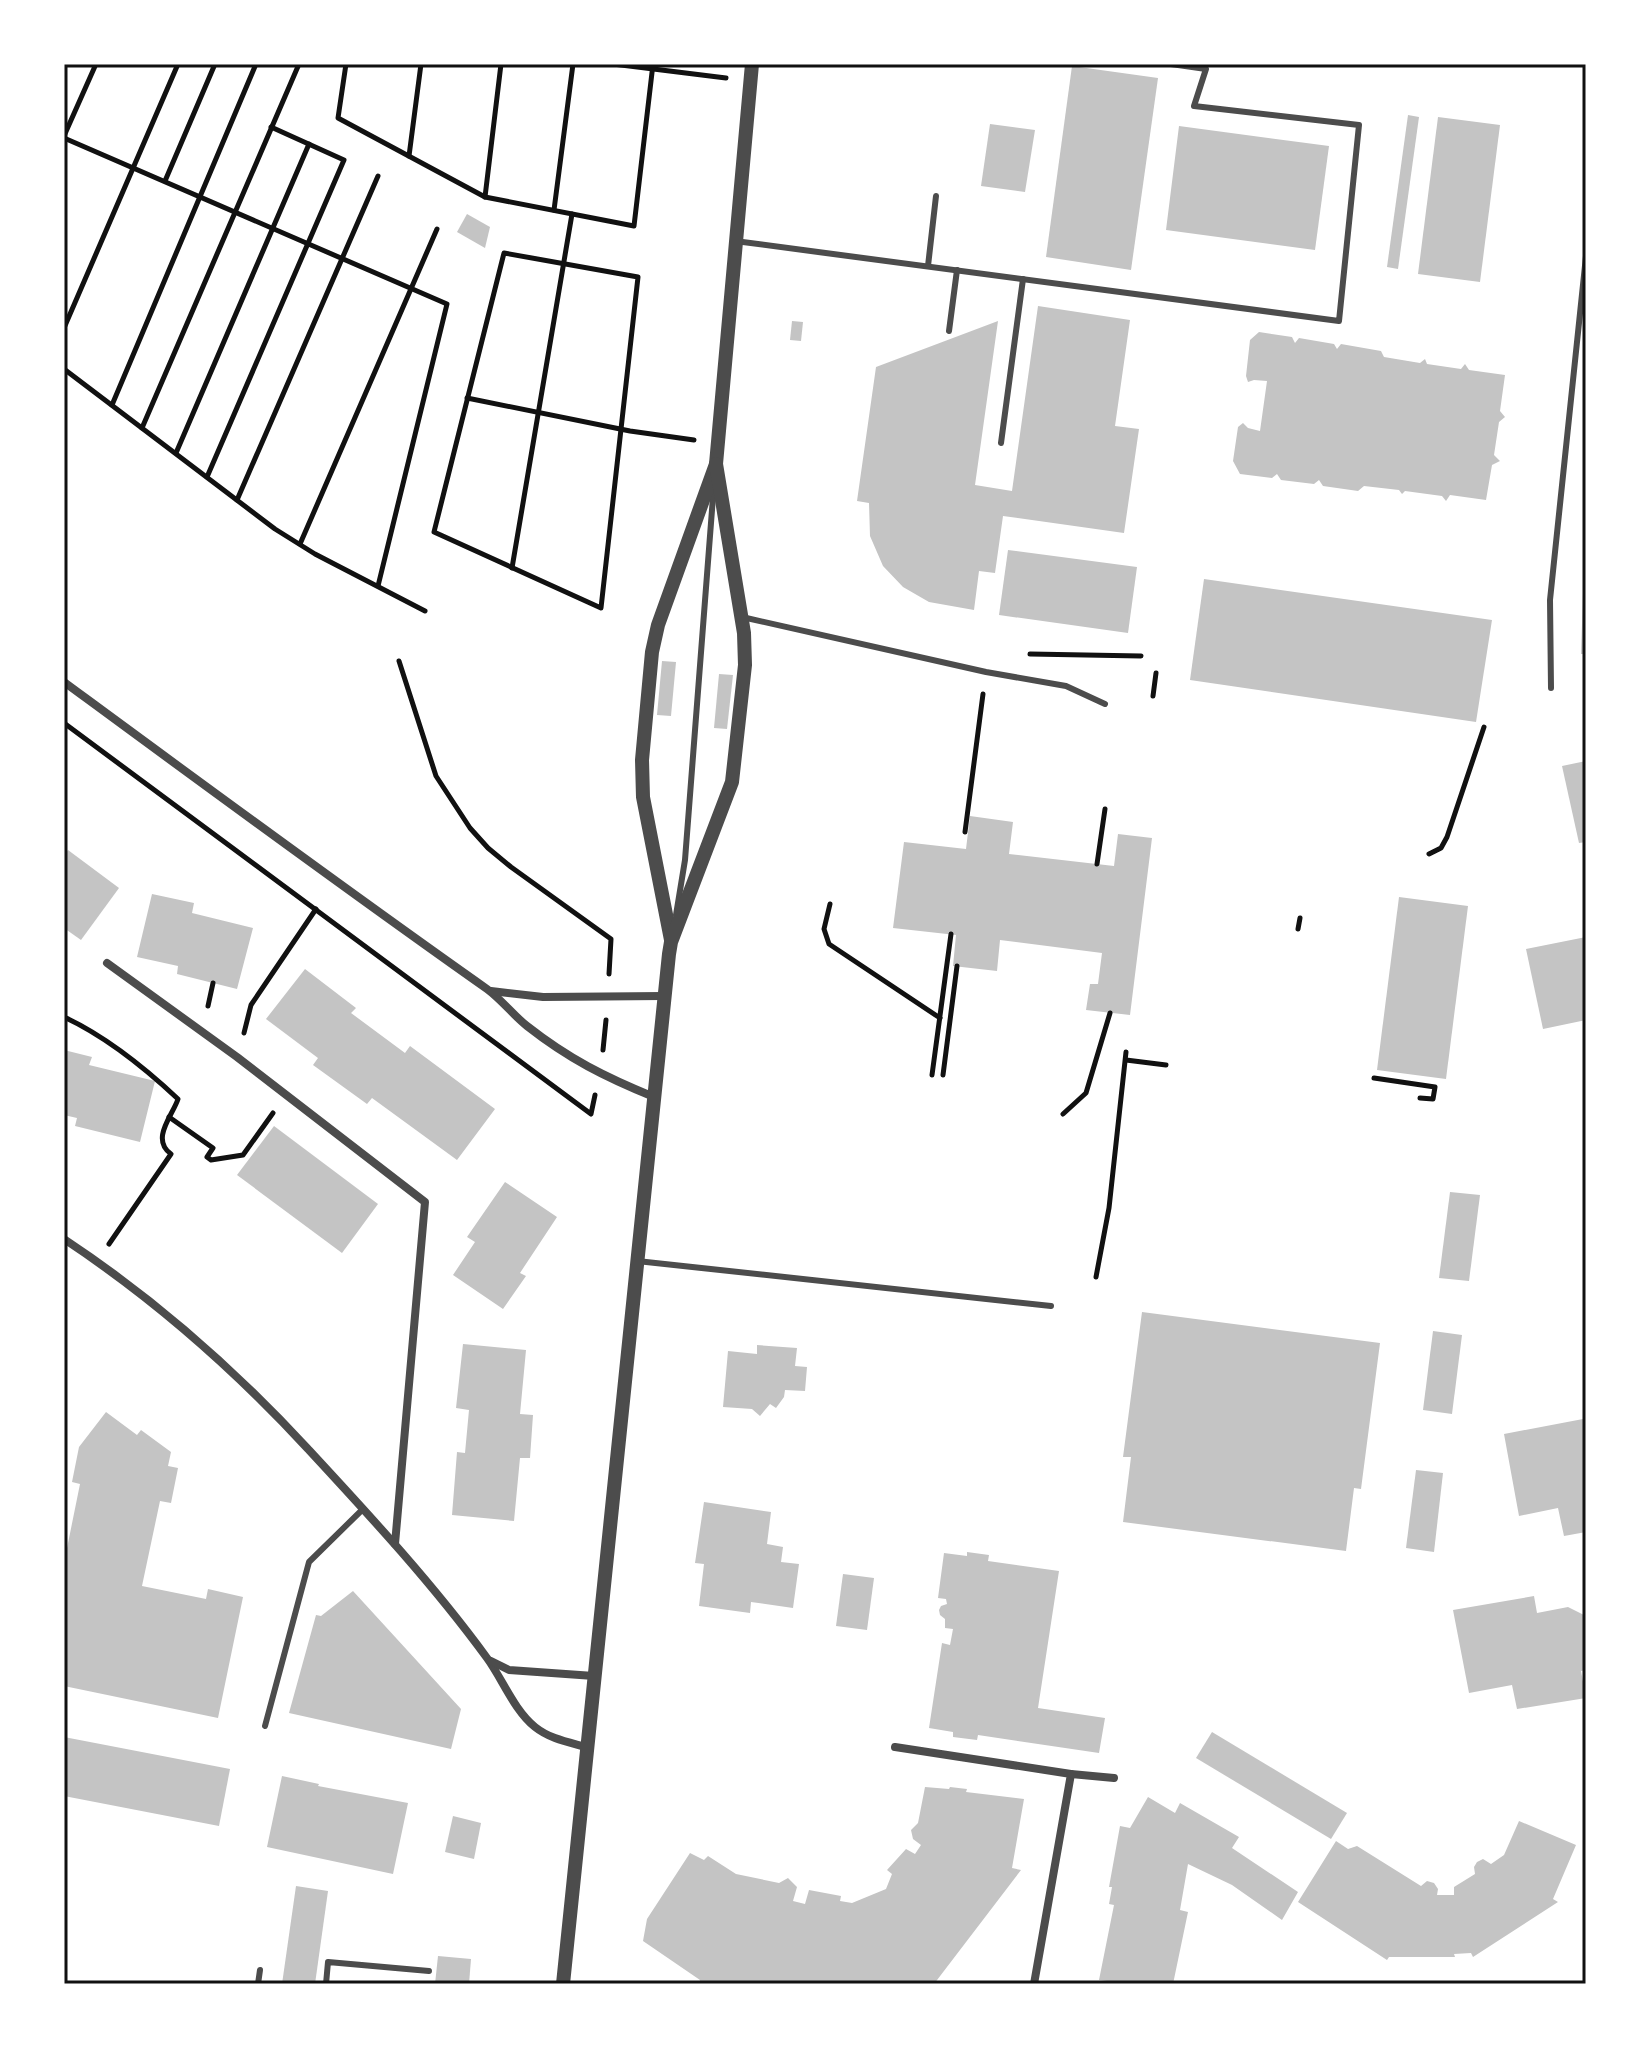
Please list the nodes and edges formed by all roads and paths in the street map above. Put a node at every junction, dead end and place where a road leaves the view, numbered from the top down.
1 (96, 64) edge
2 (178, 64) edge
3 (215, 64) edge
4 (256, 64) edge
5 (299, 64) edge
6 (346, 64) edge
7 (421, 64) edge
8 (501, 64) edge
9 (573, 64) edge
10 (613, 64) edge
11 (752, 64) edge
12 (1171, 64) edge
13 (653, 66) edge
14 (1207, 66) edge
15 (751, 81) junction
16 (271, 127) junction
17 (64, 137) edge
18 (309, 144) junction
19 (409, 156) junction
20 (133, 168) junction
21 (378, 176) dead end
22 (165, 181) junction
23 (936, 196) dead end
24 (200, 197) junction
25 (485, 197) junction
26 (554, 210) junction
27 (235, 212) junction
28 (572, 214) junction
29 (273, 228) junction
30 (437, 229) dead end
31 (735, 241) junction
32 (308, 243) junction
33 (1586, 256) edge
34 (342, 258) junction
35 (564, 264) junction
36 (928, 266) junction
37 (957, 270) junction
38 (1023, 279) junction
39 (411, 288) junction
40 (64, 328) edge
41 (949, 331) dead end
42 (64, 369) edge
43 (467, 398) junction
44 (112, 405) junction
45 (538, 413) junction
46 (142, 428) junction
47 (621, 430) junction
48 (718, 443) junction
49 (1001, 443) dead end
50 (176, 453) junction
51 (716, 464) junction
52 (207, 477) junction
53 (237, 500) junction
54 (300, 544) junction
55 (512, 568) junction
56 (378, 586) junction
57 (425, 611) dead end
58 (742, 617) junction
59 (399, 661) dead end
60 (1156, 673) dead end
61 (64, 682) edge
62 (1551, 688) dead end
63 (1153, 696) dead end
64 (1105, 704) dead end
65 (64, 723) edge
66 (1484, 727) dead end
67 (1105, 809) dead end
68 (1429, 854) dead end
69 (1097, 864) dead end
70 (830, 904) dead end
71 (316, 909) junction
72 (1300, 918) dead end
73 (1298, 929) dead end
74 (951, 934) dead end
75 (671, 942) junction
76 (107, 963) dead end
77 (957, 966) dead end
78 (490, 991) junction
79 (608, 996) junction
80 (664, 996) junction
81 (251, 1005) dead end
82 (1110, 1013) dead end
83 (64, 1017) edge
84 (940, 1018) junction
85 (1126, 1052) dead end
86 (1126, 1060) junction
87 (1166, 1065) dead end
88 (600, 1075) junction
89 (932, 1075) dead end
90 (943, 1075) dead end
91 (1374, 1078) dead end
92 (287, 1095) junction
93 (654, 1097) junction
94 (1420, 1098) dead end
95 (1063, 1114) dead end
96 (169, 1117) junction
97 (123, 1225) dead end
98 (64, 1239) edge
99 (637, 1261) junction
100 (1096, 1277) dead end
101 (1051, 1306) dead end
102 (363, 1509) junction
103 (395, 1544) junction
104 (487, 1658) junction
105 (594, 1676) junction
106 (265, 1726) dead end
107 (586, 1747) junction
108 (895, 1747) dead end
109 (1071, 1774) junction
110 (1114, 1778) dead end
111 (260, 1970) dead end
112 (429, 1971) dead end
113 (258, 1984) edge
114 (326, 1984) edge
115 (563, 1984) edge
116 (1034, 1984) edge

1 - 17 path
2 - 20 path
3 - 22 path
4 - 24 path
5 - 16 path
6 - 19 path
7 - 19 path
8 - 25 path
9 - 26 path
10 - 13 path
11 - 15 street
12 - 14 lane
13 - 15 path
13 - 28 path
14 - 38 lane
15 - 31 street
16 - 18 path
16 - 27 path
17 - 20 path
18 - 29 path
18 - 32 path
19 - 25 path
20 - 22 path
20 - 40 path
21 - 34 path
22 - 24 path
23 - 36 lane
24 - 27 path
24 - 44 path
25 - 26 path
26 - 28 path
27 - 29 path
27 - 46 path
28 - 35 path
29 - 32 path
29 - 50 path
30 - 39 path
31 - 36 lane
31 - 48 street
32 - 34 path
32 - 52 path
33 - 62 lane
34 - 39 path
34 - 53 path
35 - 43 path
35 - 45 path
35 - 47 path
36 - 37 lane
37 - 38 lane
37 - 41 lane
38 - 49 lane
39 - 54 path
39 - 56 path
42 - 44 path
43 - 45 path
43 - 55 path
44 - 46 path
45 - 47 path
45 - 55 path
46 - 50 path
47 - 48 path
47 - 55 path
48 - 51 street
50 - 52 path
51 - 58 street
51 - 75 lane
51 - 75 street
52 - 53 path
53 - 54 path
54 - 56 path
56 - 57 path
58 - 64 lane
58 - 75 street
59 - 79 path
60 - 63 path
61 - 78 street
65 - 71 path
66 - 68 path
67 - 69 path
70 - 84 path
71 - 81 path
71 - 88 path
72 - 73 path
74 - 84 path
75 - 80 street
76 - 92 street
77 - 90 path
78 - 79 street
78 - 88 street
79 - 80 street
79 - 88 path
80 - 93 street
82 - 95 path
83 - 96 path
84 - 89 path
85 - 86 path
86 - 87 path
86 - 100 path
88 - 93 street
91 - 94 path
92 - 96 path
92 - 103 street
93 - 99 street
96 - 97 path
98 - 102 street
99 - 101 lane
99 - 105 street
102 - 103 street
102 - 106 lane
103 - 104 street
104 - 105 street
104 - 107 street
105 - 107 street
107 - 115 street
108 - 109 street
109 - 110 street
109 - 116 street
111 - 113 lane
112 - 114 lane

